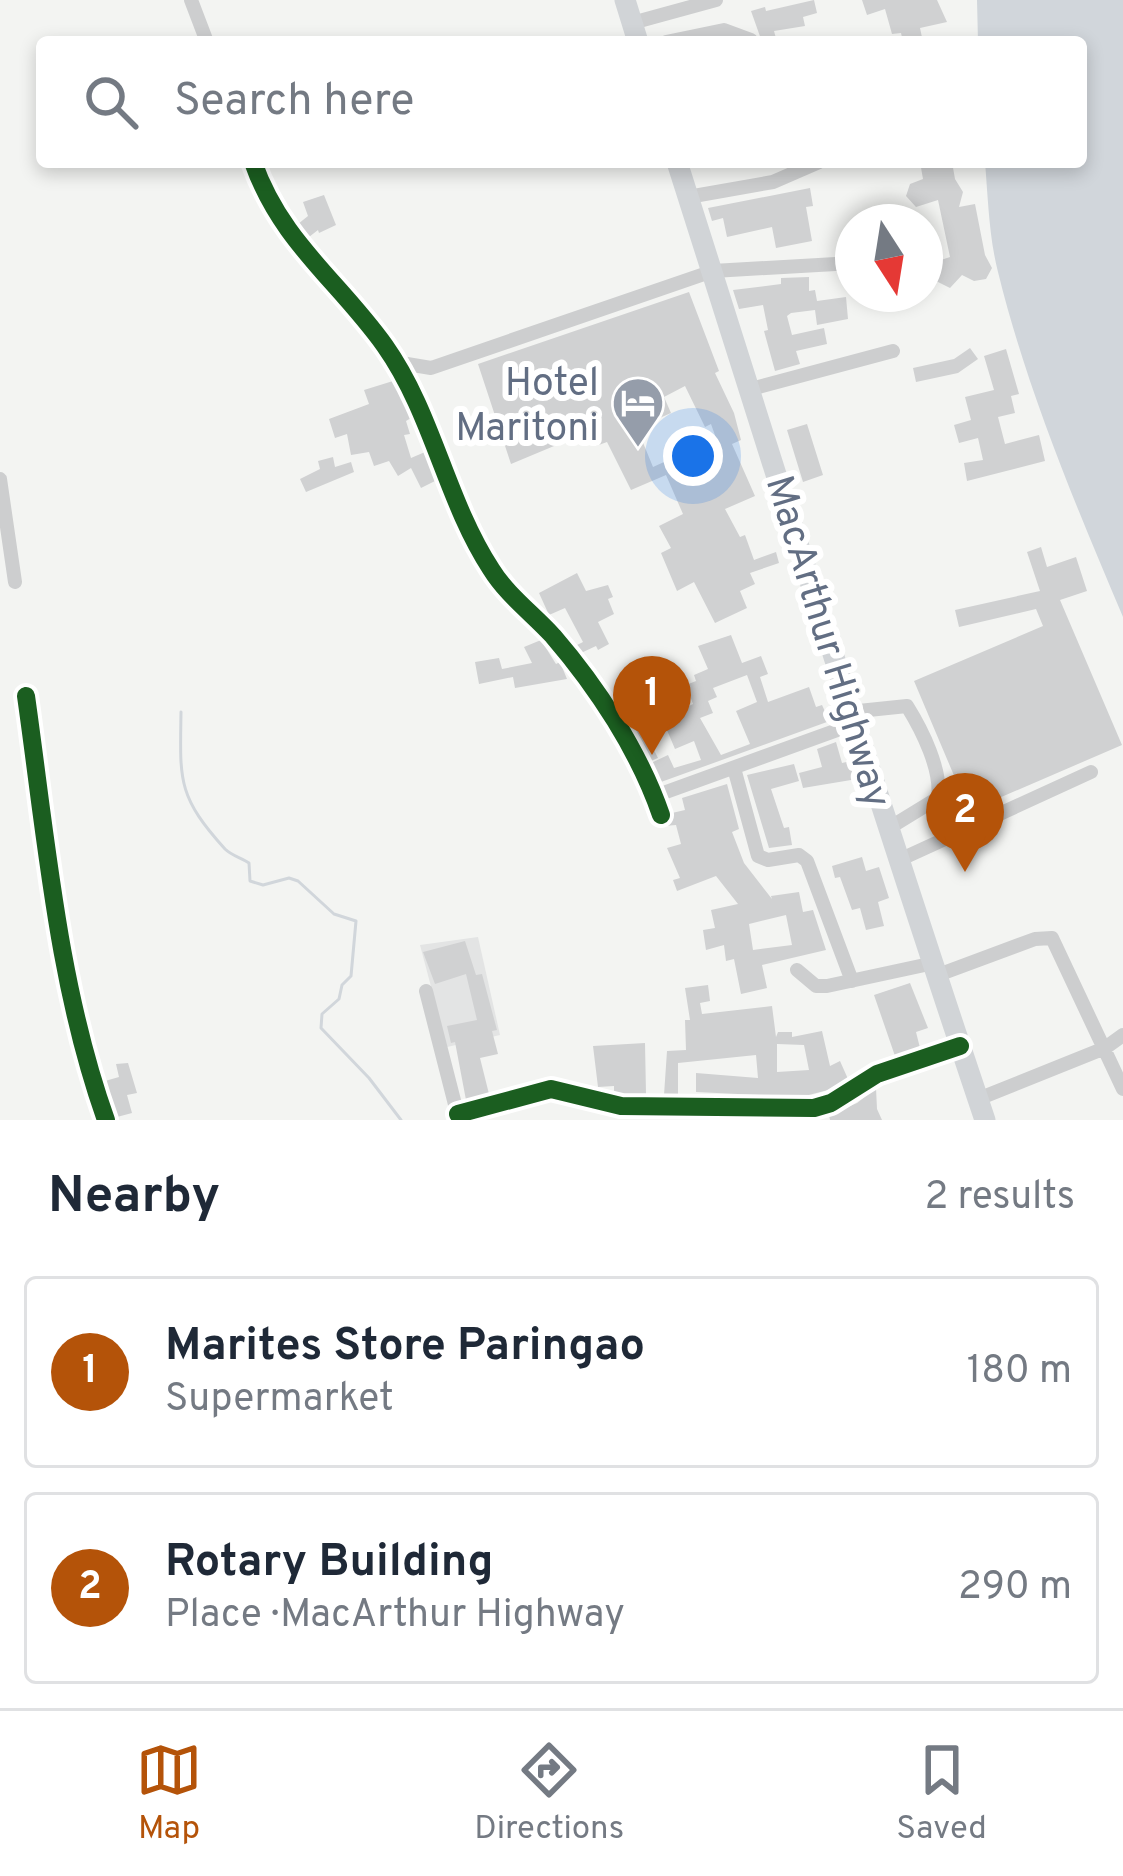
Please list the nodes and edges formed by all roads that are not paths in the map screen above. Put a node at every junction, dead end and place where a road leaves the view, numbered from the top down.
1 (191, 0) edge
2 (626, 0) edge
3 (716, 0) edge
4 (635, 33) edge
5 (205, 36) edge
6 (694, 36) edge
7 (740, 36) edge
8 (255, 168) edge
9 (679, 168) edge
10 (805, 168) edge
11 (688, 197) junction
12 (835, 264) edge
13 (713, 271) junction
14 (893, 351) dead end
15 (395, 362) junction
16 (752, 389) junction
17 (0, 479) edge
18 (15, 582) dead end
19 (26, 696) dead end
20 (851, 718) junction
21 (734, 768) junction
22 (1091, 772) dead end
23 (655, 796) junction
24 (661, 815) dead end
25 (889, 828) junction
26 (899, 860) junction
27 (936, 969) junction
28 (797, 970) dead end
29 (852, 981) junction
30 (426, 991) dead end
31 (1123, 1035) edge
32 (960, 1046) junction
33 (1106, 1048) junction
34 (1123, 1089) edge
35 (981, 1110) edge
36 (725, 1114) edge
37 (459, 1117) edge
38 (106, 1120) edge

1 - 5 street
2 - 4 highway
3 - 4 street
6 - 7 street
8 - 15 street
9 - 11 highway, MacArthur Highway
10 - 11 street
11 - 13 highway, MacArthur Highway
12 - 13 street
13 - 15 street
13 - 16 highway, MacArthur Highway
14 - 16 street
15 - 23 street
16 - 20 highway, MacArthur Highway
17 - 18 street
19 - 38 street
20 - 21 street
20 - 25 highway, MacArthur Highway
20 - 25 street
21 - 23 street
21 - 29 street
22 - 26 street
23 - 24 street
25 - 26 highway, MacArthur Highway
26 - 27 highway, MacArthur Highway
27 - 29 street
27 - 32 highway, MacArthur Highway
27 - 33 street
28 - 29 street
30 - 37 street
31 - 33 street
32 - 35 highway, MacArthur Highway
32 - 36 street
33 - 34 street
33 - 35 street
36 - 37 street

